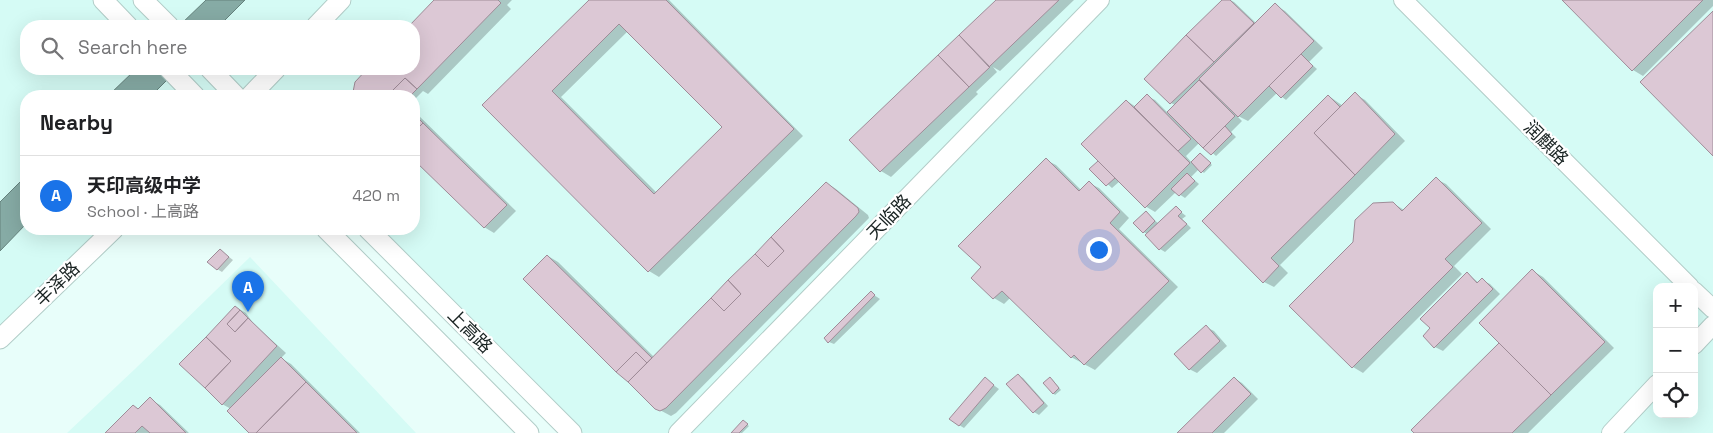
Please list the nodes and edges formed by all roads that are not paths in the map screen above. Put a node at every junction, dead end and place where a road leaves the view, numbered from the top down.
1 (103, 0) edge
2 (143, 0) edge
3 (341, 0) edge
4 (1100, 0) edge
5 (1403, 0) edge
6 (122, 20) edge
7 (162, 20) edge
8 (322, 20) edge
9 (175, 75) edge
10 (216, 75) edge
11 (270, 75) edge
12 (189, 90) edge
13 (230, 90) edge
14 (256, 90) edge
15 (108, 235) edge
16 (332, 235) edge
17 (374, 235) edge
18 (1686, 283) edge
19 (1698, 295) edge
20 (1713, 310) edge
21 (1713, 325) edge
22 (0, 339) edge
23 (1698, 341) edge
24 (1653, 388) edge
25 (529, 433) edge
26 (572, 433) edge
27 (678, 433) edge
28 (1611, 433) edge

1 - 6 main road
2 - 7 main road
3 - 8 main road
4 - 27 street, 天临路
5 - 18 street, 润麒路
9 - 12 main road
10 - 13 main road
11 - 14 main road
15 - 22 main road, 丰泽路
16 - 25 main road, 上高路
17 - 26 main road, 上高路
19 - 20 street
21 - 23 street
24 - 28 street

